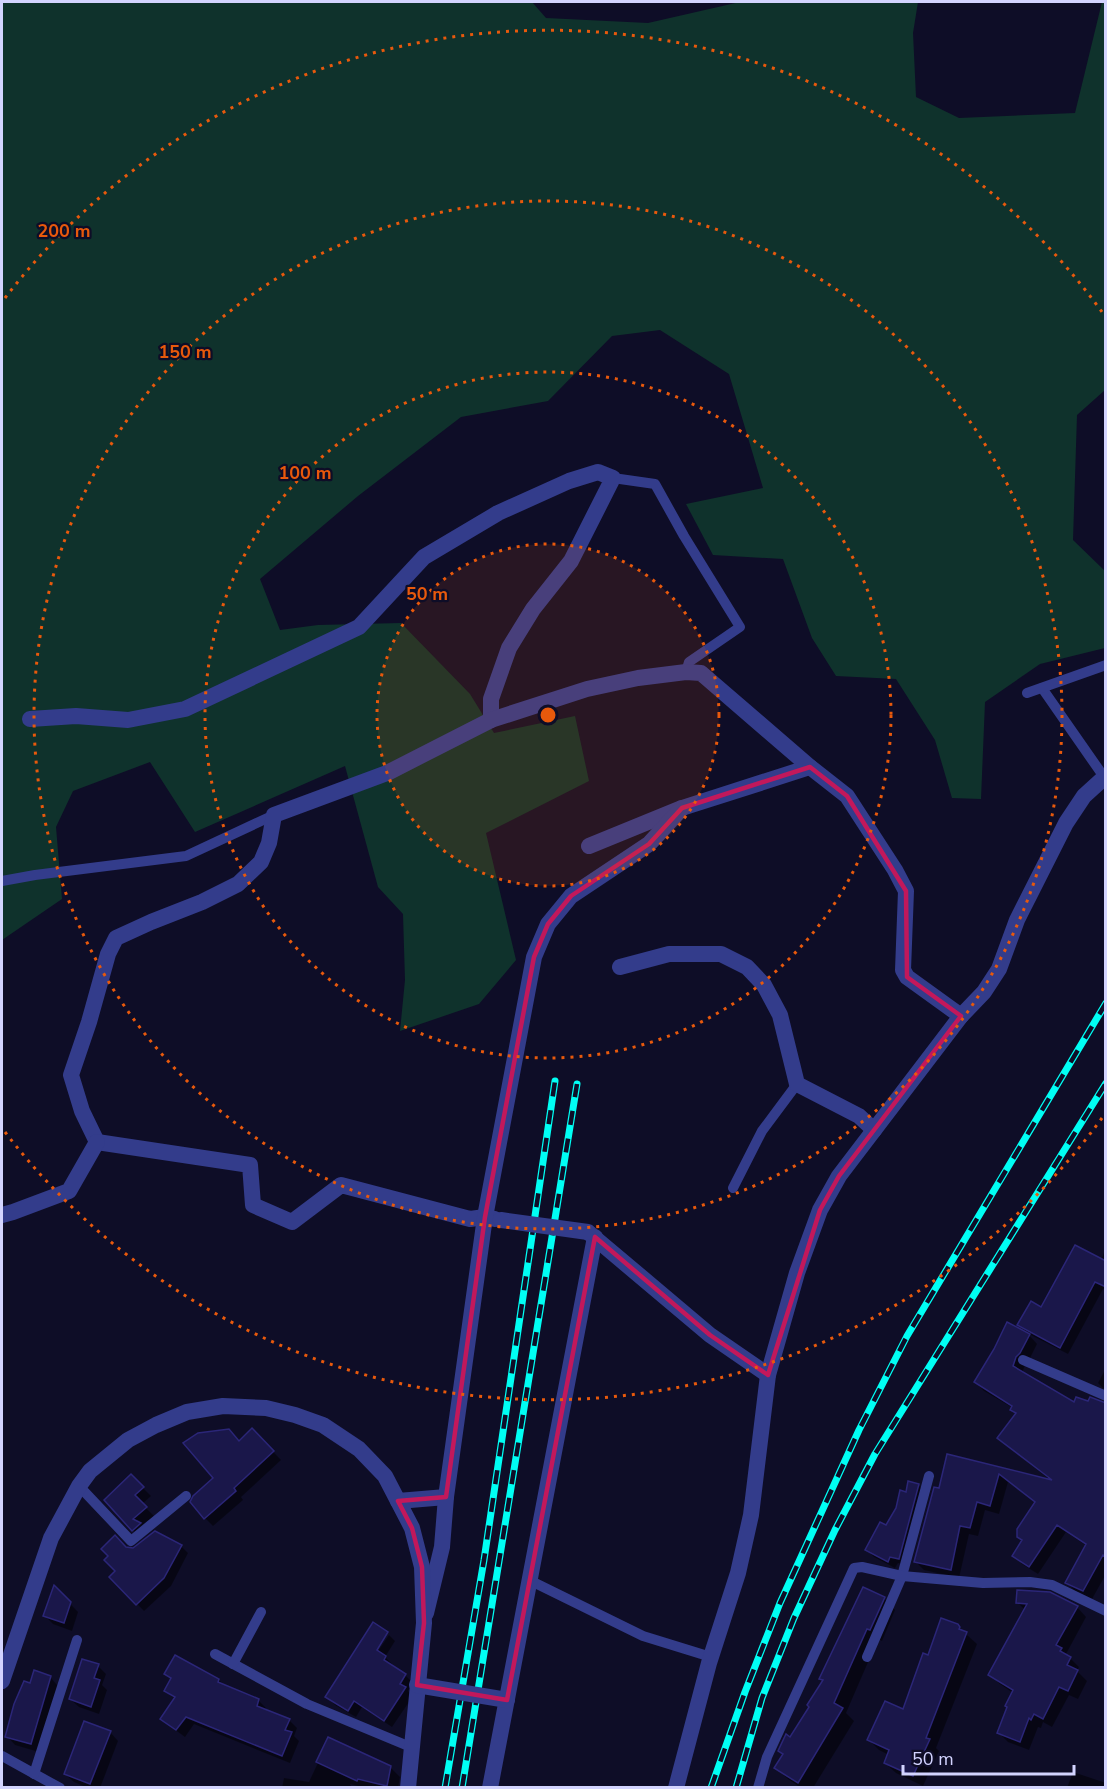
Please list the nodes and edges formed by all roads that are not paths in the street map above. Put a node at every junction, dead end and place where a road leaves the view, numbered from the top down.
1 (613, 478) junction
2 (1106, 666) edge
3 (686, 672) junction
4 (1042, 688) junction
5 (1027, 693) dead end
6 (30, 719) dead end
7 (491, 720) junction
8 (810, 767) junction
9 (1105, 776) edge
10 (682, 808) junction
11 (274, 815) junction
12 (589, 846) dead end
13 (2, 881) edge
14 (620, 967) dead end
15 (961, 1016) junction
16 (797, 1084) junction
17 (874, 1130) junction
18 (97, 1142) junction
19 (733, 1188) dead end
20 (2, 1215) edge
21 (493, 1218) junction
22 (591, 1235) junction
23 (1023, 1360) dead end
24 (768, 1375) junction
25 (1106, 1396) edge
26 (929, 1476) dead end
27 (79, 1486) junction
28 (186, 1496) dead end
29 (446, 1497) junction
30 (398, 1501) junction
31 (902, 1576) junction
32 (529, 1580) junction
33 (1106, 1611) edge
34 (261, 1612) dead end
35 (423, 1623) junction
36 (77, 1640) dead end
37 (215, 1654) dead end
38 (711, 1657) junction
39 (867, 1657) dead end
40 (233, 1664) junction
41 (2, 1682) edge
42 (417, 1685) junction
43 (507, 1700) junction
44 (412, 1748) junction
45 (2, 1756) edge
46 (34, 1774) junction
47 (60, 1788) edge
48 (408, 1788) edge
49 (490, 1788) edge
50 (676, 1788) edge
51 (758, 1788) edge

1 - 3 lane
1 - 6 street
1 - 7 street
2 - 4 lane
3 - 7 street
3 - 8 street
4 - 5 lane
4 - 9 lane
7 - 11 street
8 - 10 street
8 - 15 street
9 - 15 street
10 - 12 street
10 - 21 street
11 - 13 lane
11 - 18 street
14 - 16 street
15 - 17 street
16 - 17 street
16 - 19 lane
17 - 24 street
18 - 20 street
18 - 21 street
21 - 22 street, bridge
21 - 29 street
22 - 24 street
22 - 32 street
23 - 25 lane
24 - 38 street
26 - 31 lane
27 - 28 lane
27 - 30 street
27 - 41 street
29 - 30 street
29 - 35 street
30 - 35 street
31 - 33 lane
31 - 39 lane
31 - 51 lane
32 - 38 lane
32 - 43 street
34 - 40 lane
35 - 42 street
36 - 46 lane
37 - 40 lane
38 - 50 street
40 - 44 lane
42 - 43 street, bridge
42 - 44 street
43 - 49 street
44 - 48 street
45 - 46 lane
46 - 47 lane

